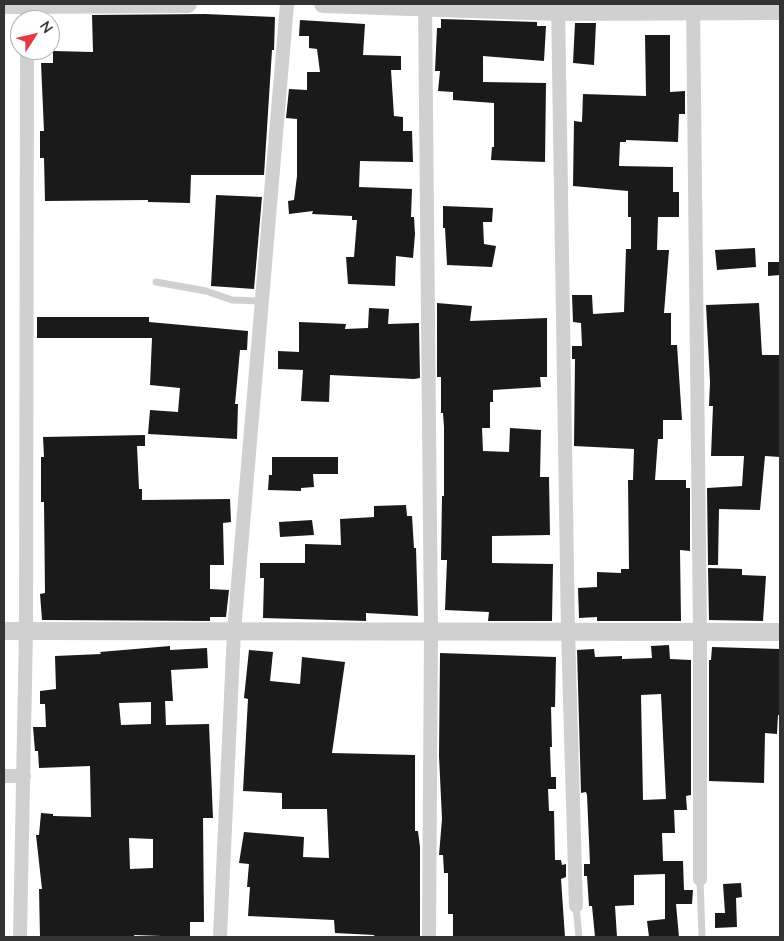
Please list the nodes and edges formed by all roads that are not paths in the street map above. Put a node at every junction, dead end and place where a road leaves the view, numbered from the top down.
1 (153, 4) edge
2 (188, 4) edge
3 (287, 4) edge
4 (323, 4) edge
5 (4, 5) edge
6 (425, 5) edge
7 (558, 8) edge
8 (694, 8) edge
9 (27, 10) edge
10 (780, 11) edge
11 (27, 60) edge
12 (156, 282) dead end
13 (262, 301) junction
14 (4, 631) edge
15 (26, 631) junction
16 (234, 632) junction
17 (431, 632) junction
18 (568, 632) junction
19 (700, 632) junction
20 (780, 632) edge
21 (4, 776) edge
22 (24, 776) junction
23 (700, 879) joint
24 (576, 906) joint
25 (20, 937) edge
26 (220, 937) edge
27 (429, 937) edge
28 (579, 937) edge
29 (702, 937) edge

1 - 2 street
1 - 9 street
3 - 13 street
4 - 6 street
5 - 9 street
6 - 7 street
6 - 17 street
7 - 8 street
7 - 18 street
8 - 10 street
8 - 19 street
11 - 15 street
12 - 13 lane
13 - 16 street
14 - 15 street
15 - 16 street
15 - 22 street
16 - 17 street
16 - 26 street
17 - 18 street
17 - 27 street
18 - 19 street
18 - 24 street
19 - 20 street
19 - 23 street
21 - 22 street
22 - 25 street
23 - 29 lane
24 - 28 lane

